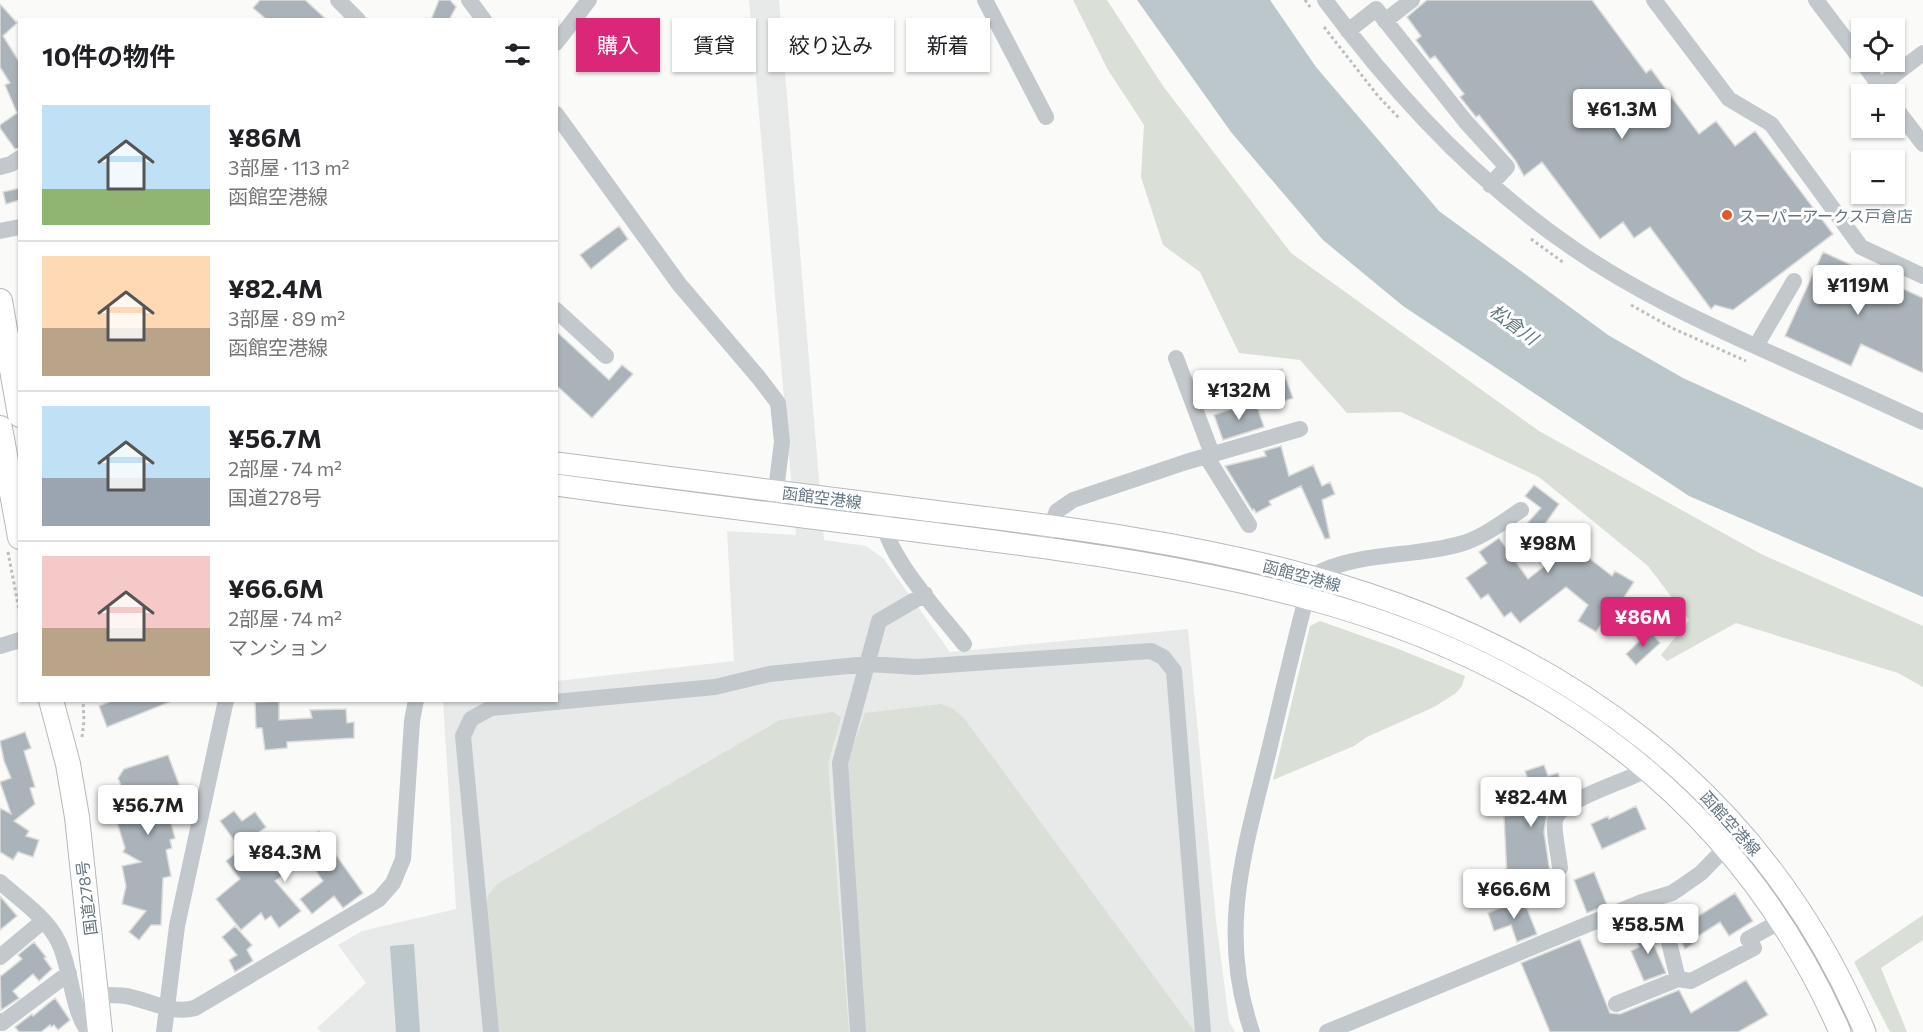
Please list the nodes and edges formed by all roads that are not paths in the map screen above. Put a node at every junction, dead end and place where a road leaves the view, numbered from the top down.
1 (338, 0) edge
2 (469, 0) edge
3 (589, 0) edge
4 (985, 0) edge
5 (1325, 0) edge
6 (1412, 0) edge
7 (1654, 0) edge
8 (1816, 0) edge
9 (356, 18) edge
10 (482, 18) edge
11 (1385, 21) junction
12 (1347, 31) junction
13 (558, 40) edge
14 (1851, 46) edge
15 (1923, 53) edge
16 (1889, 84) edge
17 (558, 117) edge
18 (1046, 117) dead end
19 (1905, 120) edge
20 (1923, 144) edge
21 (18, 160) edge
22 (0, 167) edge
23 (1490, 185) junction
24 (0, 231) edge
25 (18, 231) edge
26 (1923, 276) edge
27 (1794, 281) dead end
28 (0, 301) edge
29 (558, 312) edge
30 (1756, 346) junction
31 (606, 356) dead end
32 (1176, 358) dead end
33 (18, 404) edge
34 (1923, 422) edge
35 (0, 428) edge
36 (1300, 429) dead end
37 (1209, 455) junction
38 (558, 463) edge
39 (558, 485) edge
40 (17, 491) edge
41 (776, 491) junction
42 (883, 505) junction
43 (1521, 510) dead end
44 (772, 514) junction
45 (1249, 525) dead end
46 (1050, 526) junction
47 (883, 528) junction
48 (13, 543) edge
49 (1043, 547) junction
50 (1312, 576) junction
51 (925, 594) junction
52 (1306, 597) junction
53 (18, 641) edge
54 (964, 644) dead end
55 (0, 646) edge
56 (867, 664) junction
57 (52, 702) edge
58 (66, 702) edge
59 (226, 702) edge
60 (416, 702) edge
61 (555, 702) edge
62 (558, 702) edge
63 (1665, 756) junction
64 (68, 764) junction
65 (1648, 769) junction
66 (1742, 833) junction
67 (1725, 847) junction
68 (1560, 868) dead end
69 (0, 882) edge
70 (1652, 899) junction
71 (43, 921) junction
72 (1781, 921) junction
73 (0, 957) edge
74 (69, 973) junction
75 (1678, 980) junction
76 (98, 995) junction
77 (1616, 1004) dead end
78 (167, 1008) junction
79 (0, 1021) edge
80 (90, 1032) edge
81 (100, 1032) edge
82 (164, 1032) edge
83 (491, 1032) edge
84 (858, 1032) edge
85 (1203, 1032) edge
86 (1252, 1032) edge
87 (1327, 1032) edge
88 (1840, 1032) edge
89 (1865, 1032) edge

1 - 9 street
2 - 10 street
3 - 13 street
4 - 18 street
5 - 12 street
6 - 11 street
7 - 26 street
8 - 14 street
11 - 12 street
11 - 23 street
12 - 23 street
15 - 16 street
17 - 41 street
19 - 20 street
21 - 22 street
23 - 30 street
24 - 25 street
27 - 30 street
28 - 33 highway
29 - 31 street
30 - 34 street
32 - 37 street
35 - 40 highway
36 - 37 street
37 - 45 street
37 - 46 street
38 - 41 main road, 函館空港線
39 - 44 main road, 函館空港線
40 - 48 highway
41 - 42 main road, 函館空港線
41 - 44 street
42 - 46 main road, 函館空港線
42 - 47 street
43 - 50 street
44 - 47 main road, 函館空港線
46 - 49 street
46 - 50 main road, 函館空港線
47 - 49 main road, 函館空港線
47 - 51 street
49 - 52 main road, 函館空港線
50 - 52 street
50 - 63 main road, 函館空港線
51 - 54 street
51 - 56 street
52 - 65 main road, 函館空港線
52 - 86 street
53 - 55 street
56 - 62 street
56 - 84 street
56 - 85 street
57 - 64 highway, 国道278号
58 - 64 highway, 国道278号
59 - 78 street
60 - 78 street
61 - 83 street
63 - 65 street
63 - 66 main road, 函館空港線
64 - 76 highway, 国道278号
65 - 67 main road, 函館空港線
65 - 68 street
66 - 67 street
66 - 89 main road, 函館空港線
67 - 70 street
67 - 72 main road, 函館空港線
69 - 71 street
70 - 75 street
70 - 87 street
71 - 73 street
71 - 74 street
72 - 75 street
72 - 88 main road, 函館空港線
74 - 79 street
74 - 80 street
75 - 77 street
76 - 78 street
76 - 81 highway, 国道278号
78 - 82 street

